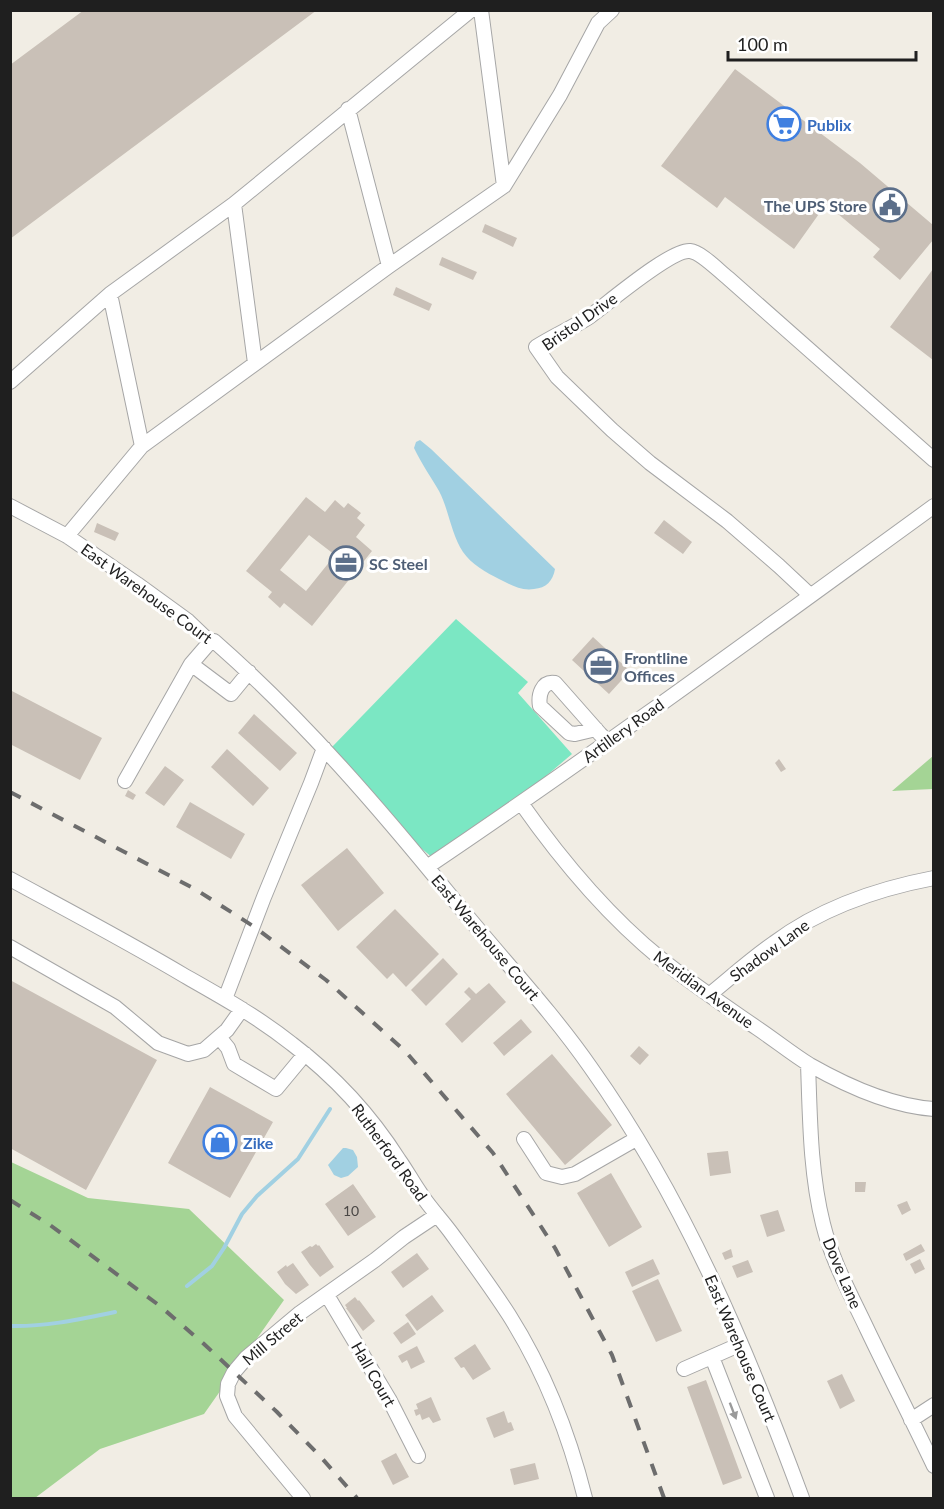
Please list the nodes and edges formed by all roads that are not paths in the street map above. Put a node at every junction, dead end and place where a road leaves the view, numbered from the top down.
1 (471, 10) edge
2 (481, 10) edge
3 (612, 10) edge
4 (348, 109) junction
5 (504, 186) junction
6 (234, 204) junction
7 (389, 266) junction
8 (110, 294) junction
9 (255, 363) junction
10 (10, 382) edge
11 (142, 446) junction
12 (933, 460) edge
13 (10, 506) edge
14 (933, 506) edge
15 (67, 536) junction
16 (810, 595) junction
17 (210, 642) junction
18 (192, 664) junction
19 (249, 672) junction
20 (596, 729) junction
21 (608, 742) junction
22 (324, 748) junction
23 (125, 781) dead end
24 (521, 803) junction
25 (427, 867) junction
26 (933, 878) edge
27 (10, 879) edge
28 (10, 947) edge
29 (709, 995) junction
30 (225, 999) junction
31 (242, 1008) junction
32 (219, 1037) junction
33 (304, 1054) junction
34 (808, 1064) junction
35 (933, 1109) edge
36 (524, 1139) dead end
37 (636, 1139) junction
38 (437, 1215) junction
39 (327, 1295) junction
40 (741, 1344) junction
41 (712, 1357) junction
42 (684, 1369) dead end
43 (933, 1405) edge
44 (911, 1420) junction
45 (418, 1456) dead end
46 (933, 1466) edge
47 (303, 1498) edge
48 (585, 1498) edge
49 (763, 1498) edge
50 (802, 1498) edge

1 - 4 street
2 - 5 street
3 - 5 street
4 - 6 street
4 - 7 street
5 - 7 street
6 - 8 street
6 - 9 street
7 - 9 street
8 - 10 street
8 - 11 street
9 - 11 street
11 - 15 street
12 - 16 street, Bristol Drive
13 - 15 street, East Warehouse Court
14 - 16 street, Artillery Road
15 - 17 street, East Warehouse Court
16 - 21 street, Artillery Road
17 - 18 street
17 - 19 street, East Warehouse Court
18 - 19 street
18 - 23 street
19 - 22 street, East Warehouse Court
20 - 20 street
20 - 21 street
21 - 24 street, Artillery Road
22 - 25 street, East Warehouse Court
22 - 30 street
24 - 25 street, Artillery Road
24 - 29 street, Meridian Avenue
25 - 37 street, East Warehouse Court
26 - 29 street, Shadow Lane
27 - 30 street, Rutherford Road
28 - 32 street
29 - 34 street, Meridian Avenue
30 - 31 street, Rutherford Road
31 - 32 street
31 - 33 street, Rutherford Road
32 - 33 street
33 - 38 street, Rutherford Road
34 - 35 street, Meridian Avenue
34 - 44 street, Dove Lane
36 - 37 street
37 - 40 street, East Warehouse Court
38 - 39 street, Mill Street
38 - 48 street, Rutherford Road
39 - 45 street, Hall Court
39 - 47 street, Mill Street
40 - 41 street
40 - 50 street, East Warehouse Court
41 - 42 street
41 -> 49 street
43 - 44 street
44 - 46 street, Dove Lane

